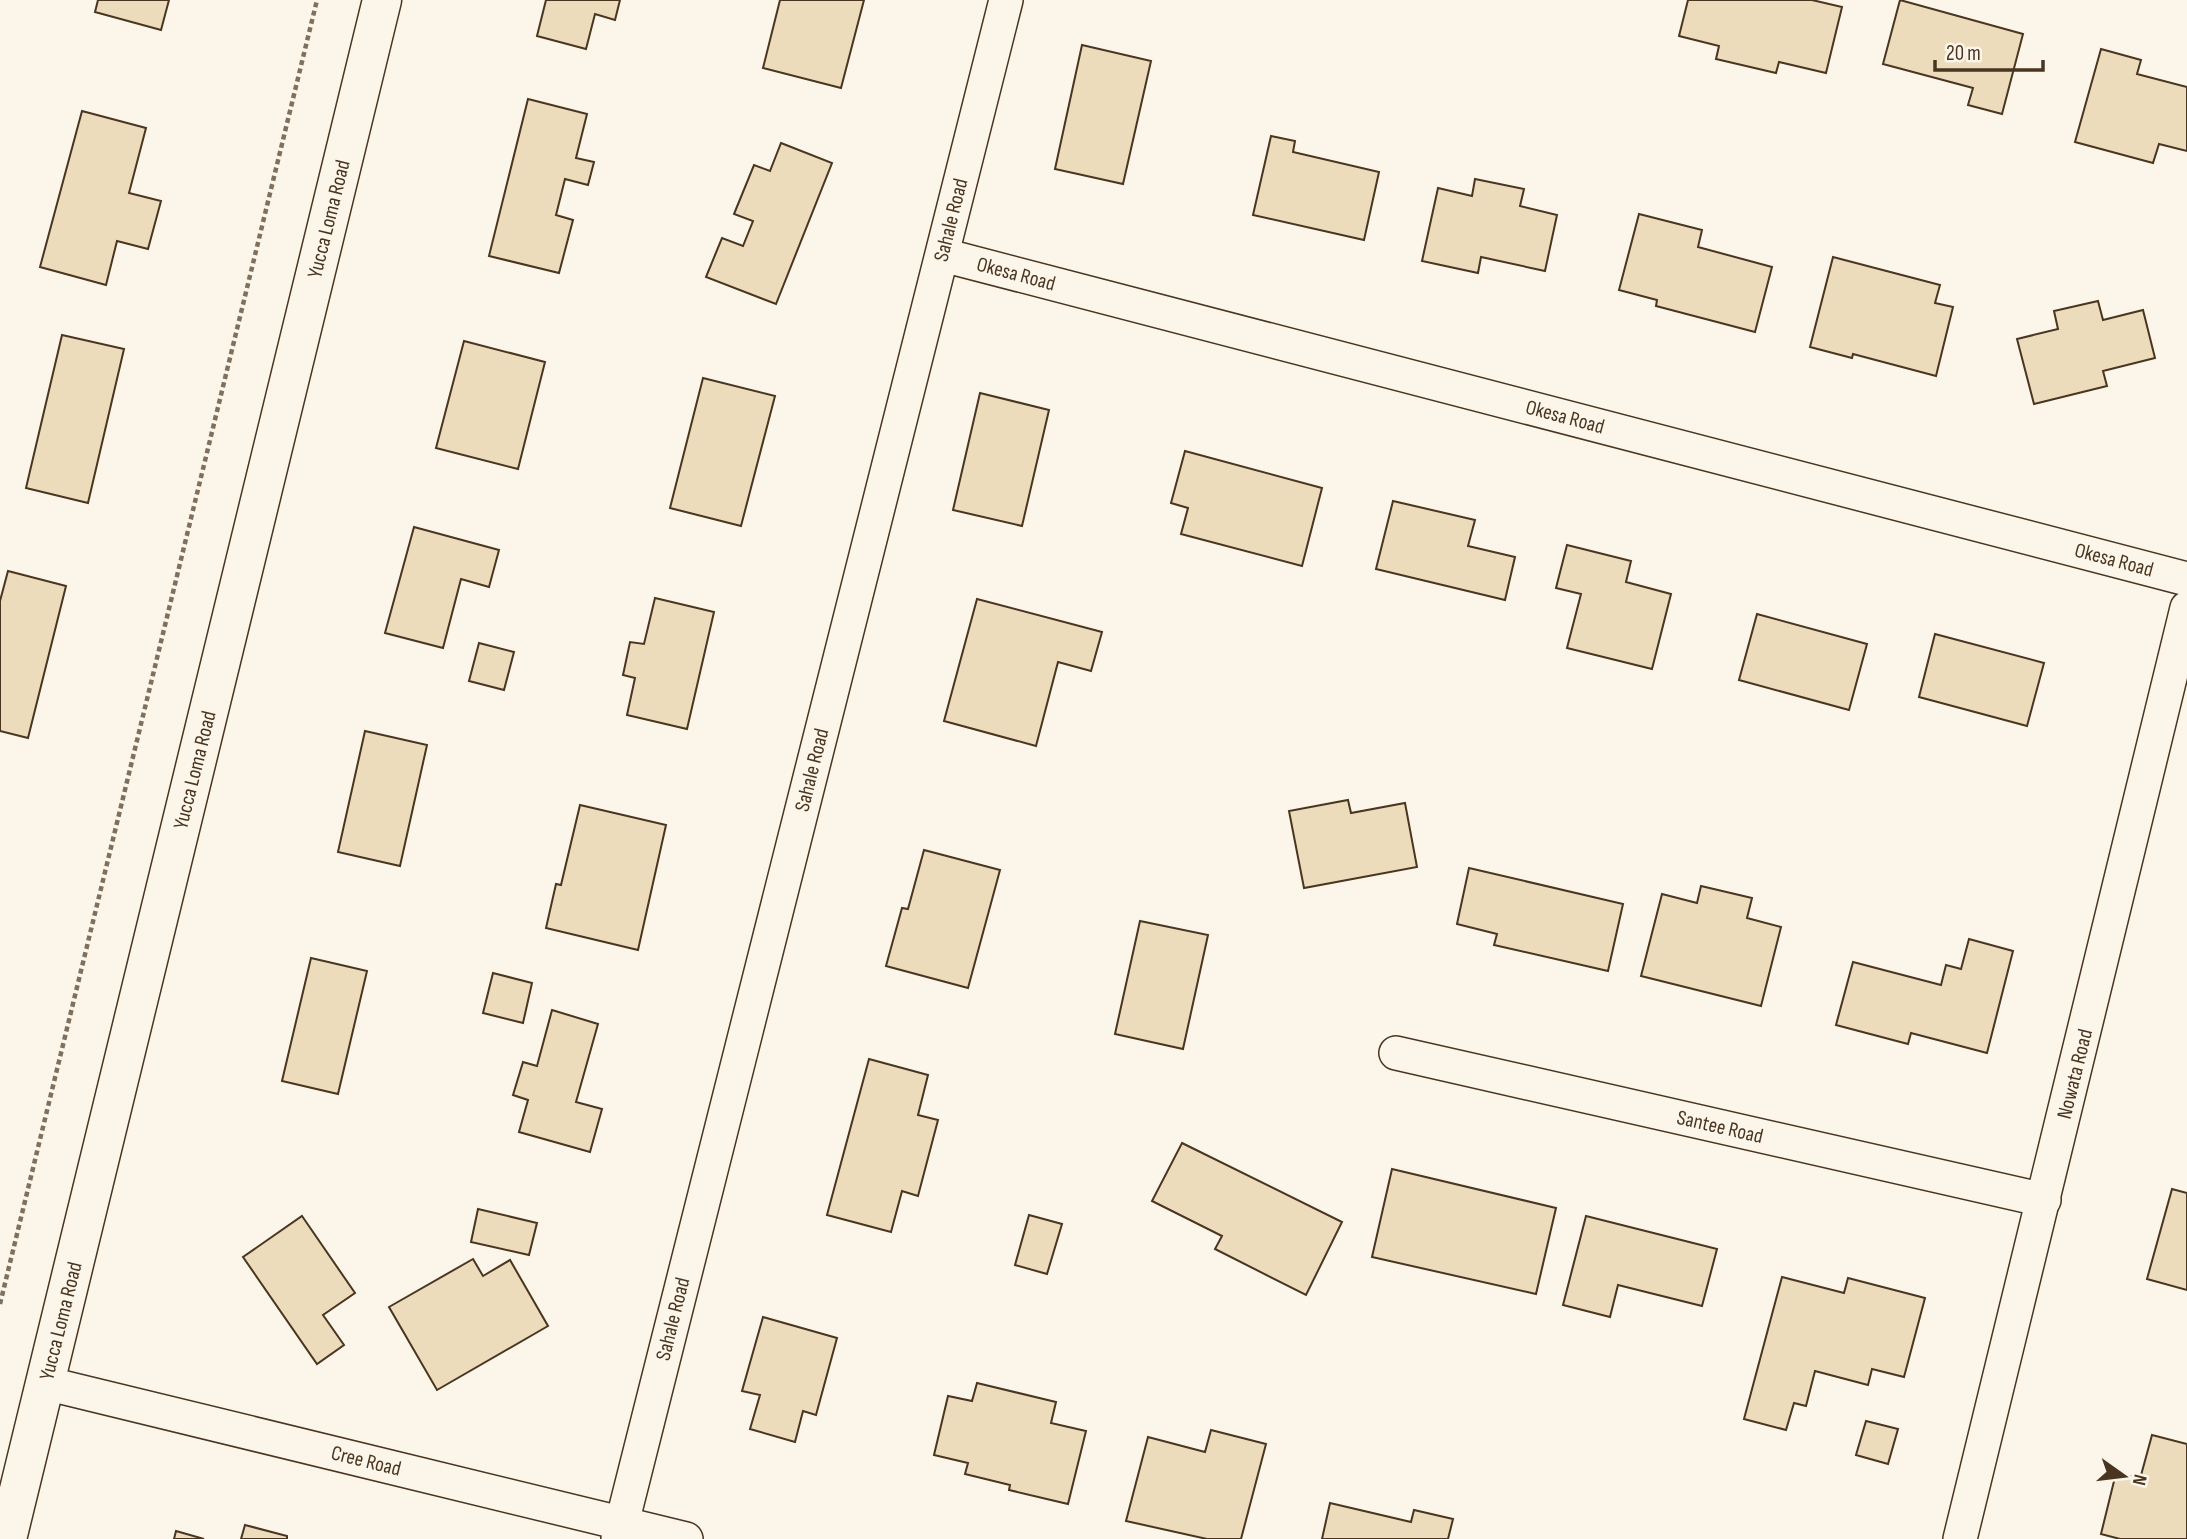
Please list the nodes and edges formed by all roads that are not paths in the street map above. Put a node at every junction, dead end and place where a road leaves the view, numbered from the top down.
1 (382, 0) edge
2 (1006, 0) edge
3 (943, 255) junction
4 (2187, 579) edge
5 (2187, 608) edge
6 (1396, 1053) dead end
7 (2044, 1200) junction
8 (46, 1383) junction
9 (620, 1531) edge
10 (7, 1539) edge
11 (686, 1539) edge
12 (1960, 1539) edge

1 - 8 main road, Yucca Loma Road
2 - 3 street, Sahale Road
3 - 4 street, Okesa Road
3 - 9 street, Sahale Road
5 - 7 street, Nowata Road
6 - 7 street, Santee Road
7 - 12 street, Nowata Road
8 - 9 street, Cree Road
8 - 10 main road, Yucca Loma Road
9 - 11 street, Cree Road

